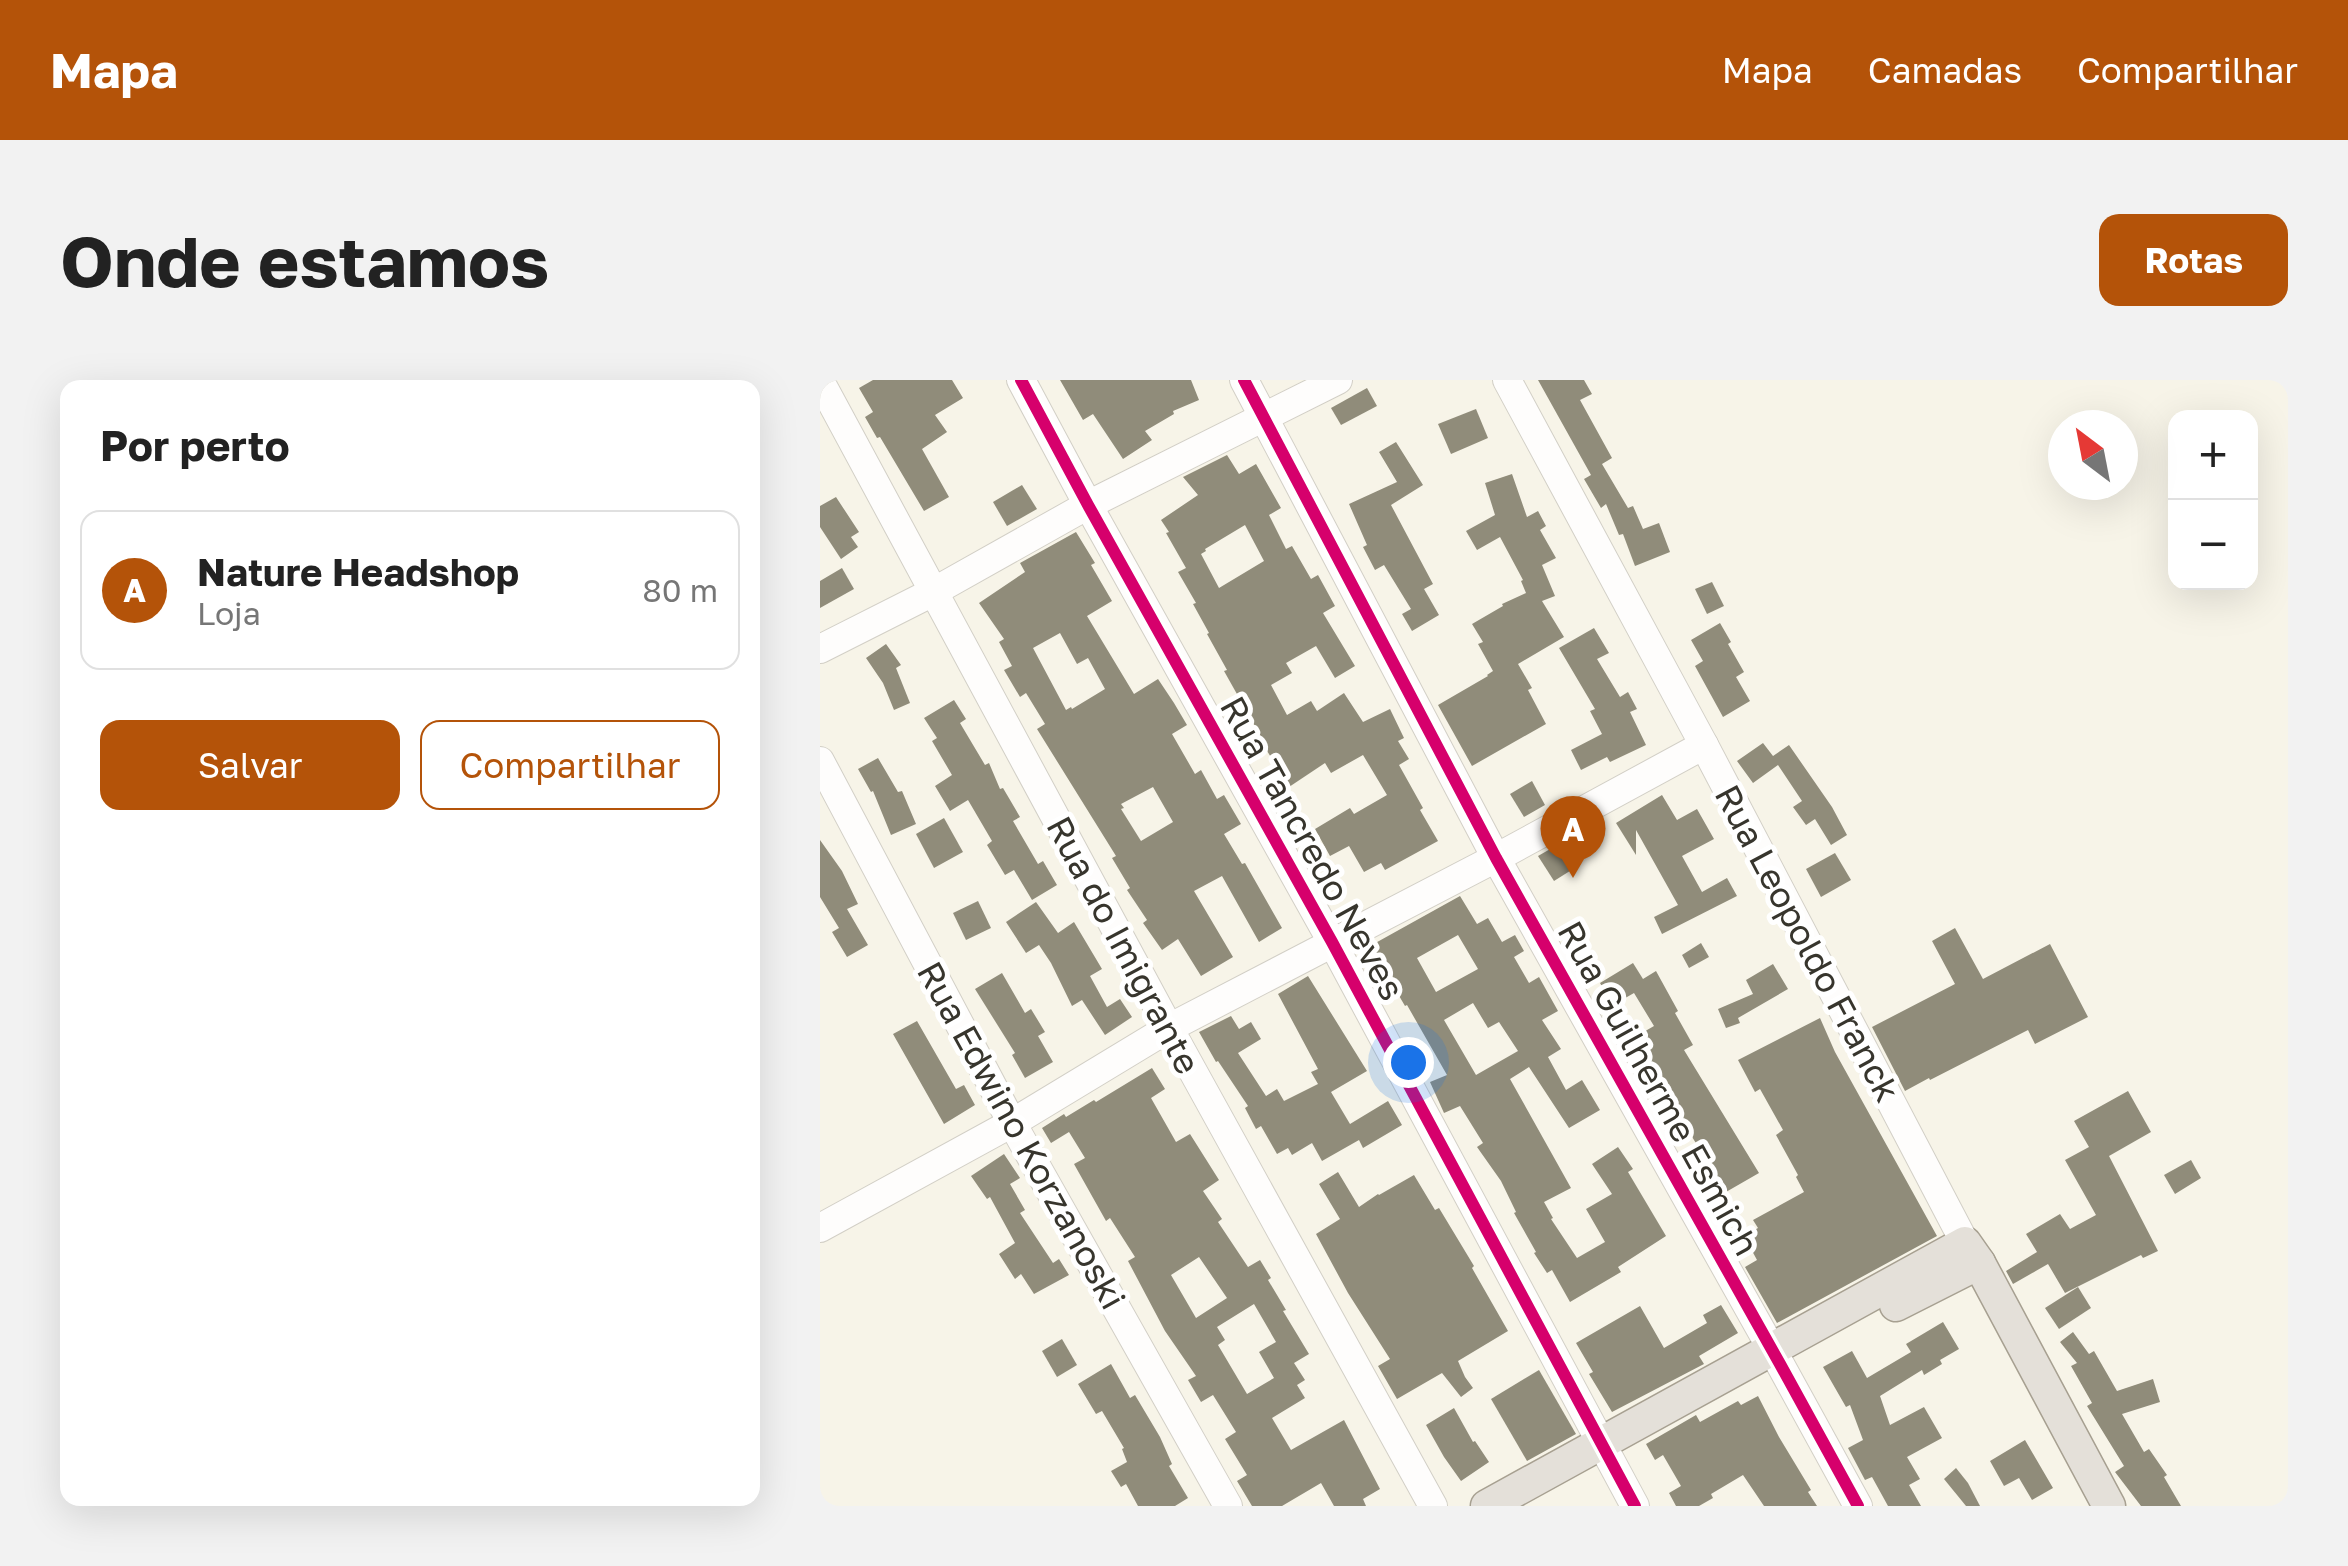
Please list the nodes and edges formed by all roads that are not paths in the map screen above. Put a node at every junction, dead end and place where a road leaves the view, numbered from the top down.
1 (820, 380) edge
2 (1021, 380) edge
3 (1244, 380) edge
4 (1338, 380) edge
5 (1507, 380) edge
6 (1264, 416) junction
7 (1088, 505) junction
8 (934, 592) junction
9 (820, 650) edge
10 (1704, 745) junction
11 (820, 761) edge
12 (1496, 858) junction
13 (1332, 942) junction
14 (1169, 1028) junction
15 (1012, 1123) junction
16 (820, 1228) edge
17 (1972, 1253) junction
18 (1776, 1357) junction
19 (1606, 1452) junction
20 (1228, 1506) edge
21 (1434, 1506) edge
22 (1487, 1506) edge
23 (1528, 1506) edge
24 (1635, 1506) edge
25 (1858, 1506) edge
26 (2109, 1506) edge

1 - 8 street, Rua do Imigrante
2 - 7 street, Rua Tancredo Neves
3 - 6 street, Rua Guilherme Esmich
4 - 6 street
5 - 10 street, Rua Leopoldo Franck
6 - 7 street
6 - 12 street, Rua Guilherme Esmich
7 - 8 street
7 - 13 street, Rua Tancredo Neves
8 - 9 street
8 - 14 street, Rua do Imigrante
10 - 12 street
10 - 17 street, Rua Leopoldo Franck
11 - 15 street, Rua Edwino Korzanoski
12 - 13 street
12 - 18 street, Rua Guilherme Esmich
13 - 14 street
13 - 19 street, Rua Tancredo Neves
14 - 15 street
14 - 21 street, Rua do Imigrante
15 - 16 street
15 - 20 street, Rua Edwino Korzanoski
17 - 18 main road
17 - 26 main road, Rua Leopoldo Franck
18 - 19 main road
18 - 25 street, Rua Guilherme Esmich
19 - 22 main road
19 - 23 main road
19 - 24 street, Rua Tancredo Neves

